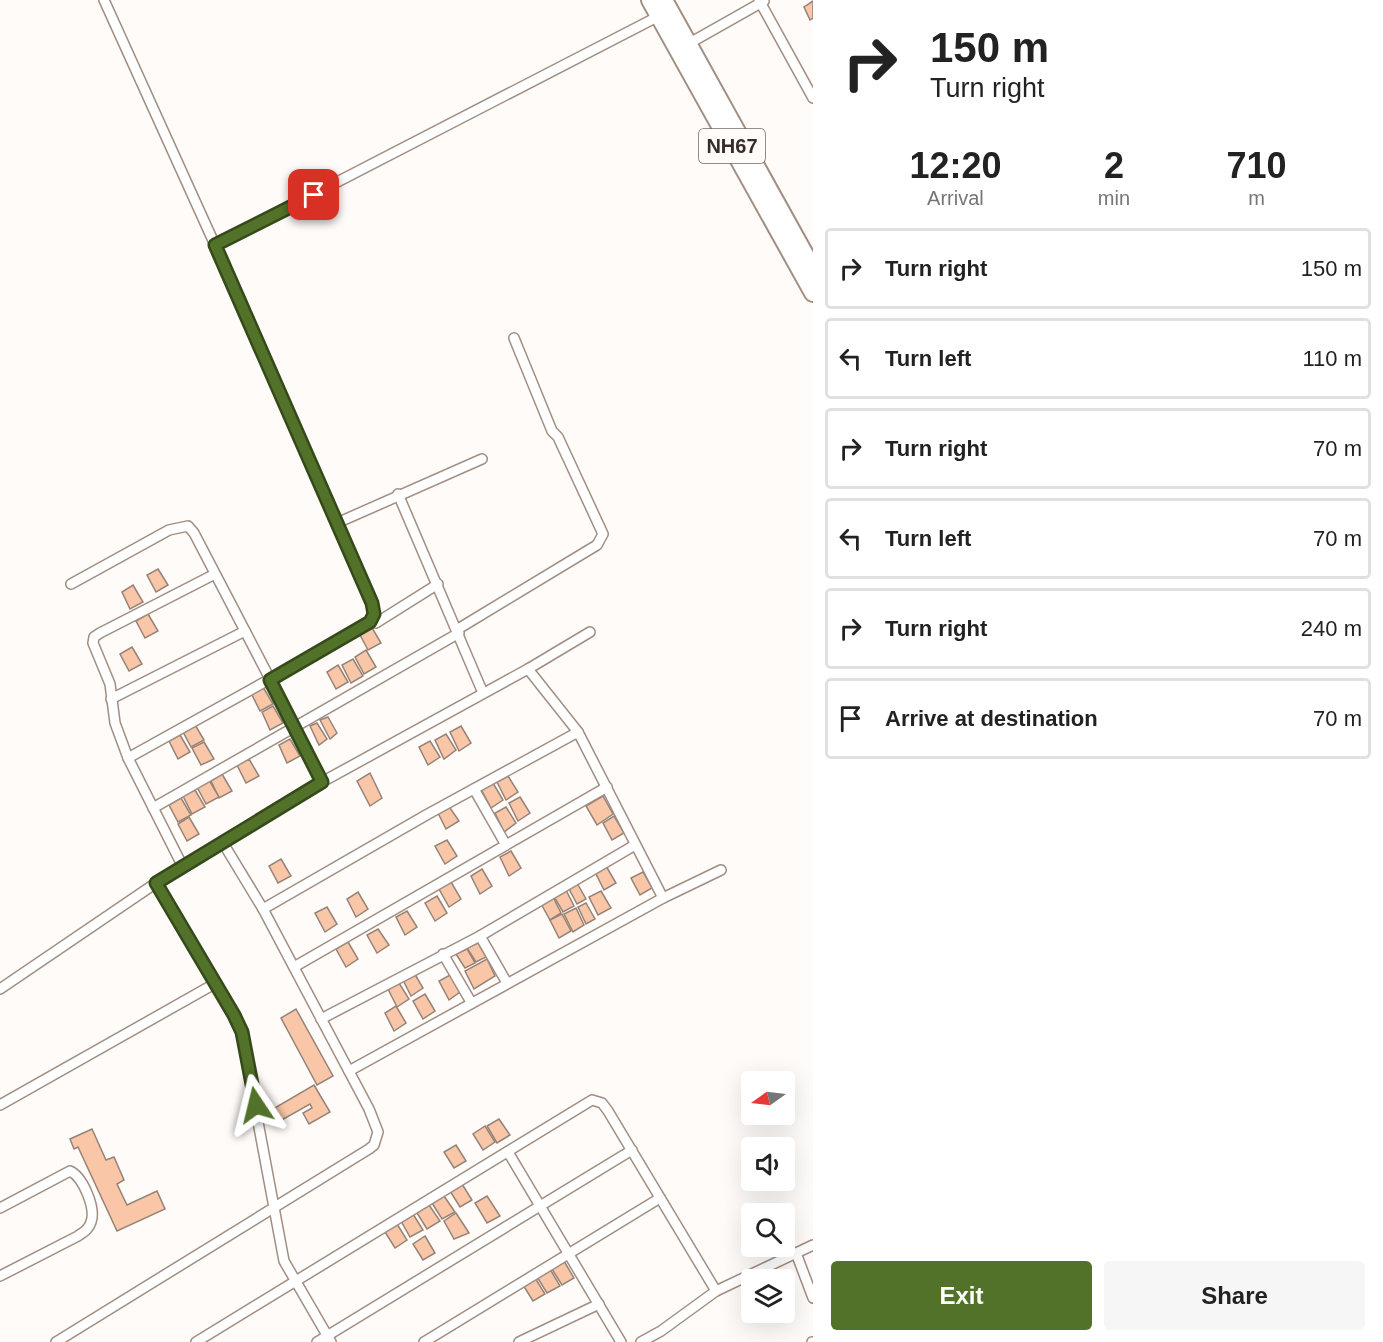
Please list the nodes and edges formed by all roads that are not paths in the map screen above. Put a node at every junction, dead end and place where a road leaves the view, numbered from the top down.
1 (104, 0) edge
2 (650, 0) edge
3 (762, 1) edge
4 (661, 8) edge
5 (688, 45) junction
6 (813, 98) edge
7 (215, 245) junction
8 (813, 269) edge
9 (813, 293) edge
10 (514, 338) dead end
11 (482, 459) dead end
12 (398, 494) junction
13 (337, 523) junction
14 (215, 574) junction
15 (71, 584) dead end
16 (438, 584) junction
17 (376, 623) dead end
18 (245, 631) junction
19 (590, 632) dead end
20 (459, 633) junction
21 (528, 669) junction
22 (270, 680) junction
23 (483, 693) junction
24 (111, 699) junction
25 (294, 727) junction
26 (578, 732) junction
27 (128, 758) junction
28 (322, 782) junction
29 (606, 787) junction
30 (474, 789) junction
31 (153, 808) junction
32 (223, 843) junction
33 (506, 845) junction
34 (635, 845) junction
35 (183, 867) junction
36 (721, 870) dead end
37 (156, 883) junction
38 (663, 898) junction
39 (263, 909) junction
40 (480, 936) junction
41 (443, 954) junction
42 (294, 967) junction
43 (216, 983) junction
44 (507, 983) junction
45 (0, 989) edge
46 (471, 1002) junction
47 (321, 1019) junction
48 (349, 1071) junction
49 (0, 1105) edge
50 (632, 1150) junction
51 (507, 1152) junction
52 (660, 1197) junction
53 (540, 1205) junction
54 (0, 1208) edge
55 (274, 1209) junction
56 (813, 1245) edge
57 (796, 1253) junction
58 (569, 1254) junction
59 (0, 1276) edge
60 (296, 1282) junction
61 (716, 1291) junction
62 (813, 1298) edge
63 (599, 1304) junction
64 (661, 1331) junction
65 (329, 1339) edge
66 (56, 1342) edge
67 (196, 1342) edge
68 (317, 1342) edge
69 (424, 1342) edge
70 (519, 1342) edge
71 (621, 1342) edge
72 (641, 1342) edge
73 (663, 1342) edge

1 - 7 street
2 - 4 highway, NH67
3 - 5 street
3 - 6 street
4 - 5 highway, NH67
4 - 7 street
4 - 9 highway, NH67
5 - 8 highway, NH67
7 - 13 street
10 - 20 street
11 - 12 street
12 - 13 street
12 - 16 street
13 - 22 street
14 - 15 street
14 - 18 street
14 - 24 street
16 - 17 street
16 - 20 street
18 - 22 street
18 - 24 street
19 - 21 street
20 - 23 street
20 - 25 street
21 - 23 street
21 - 26 street
22 - 25 street
22 - 27 street
23 - 28 street
24 - 27 street
25 - 28 street
25 - 31 street
26 - 29 street
26 - 30 street
27 - 31 street
28 - 32 street
29 - 33 street
29 - 34 street
30 - 33 street
30 - 39 street
31 - 35 street
32 - 35 street
32 - 39 street
33 - 42 street
34 - 38 street
34 - 40 street
35 - 37 street
36 - 38 street
37 - 43 street
37 - 45 street
38 - 44 street
39 - 42 street
40 - 41 street
40 - 44 street
41 - 46 street
41 - 47 street
42 - 47 street
43 - 49 street
43 - 55 street
44 - 46 street
46 - 48 street
47 - 48 street
48 - 55 street
50 - 51 street
50 - 52 street
50 - 53 street
51 - 53 street
51 - 60 street
52 - 58 street
52 - 61 street
53 - 58 street
53 - 65 street
54 - 59 street
55 - 60 street
55 - 66 street
56 - 57 street
57 - 61 street
57 - 62 street
58 - 63 street
58 - 69 street
60 - 65 street
60 - 67 street
61 - 64 street
63 - 70 street
63 - 71 street
64 - 72 street
64 - 73 street
65 - 68 street

